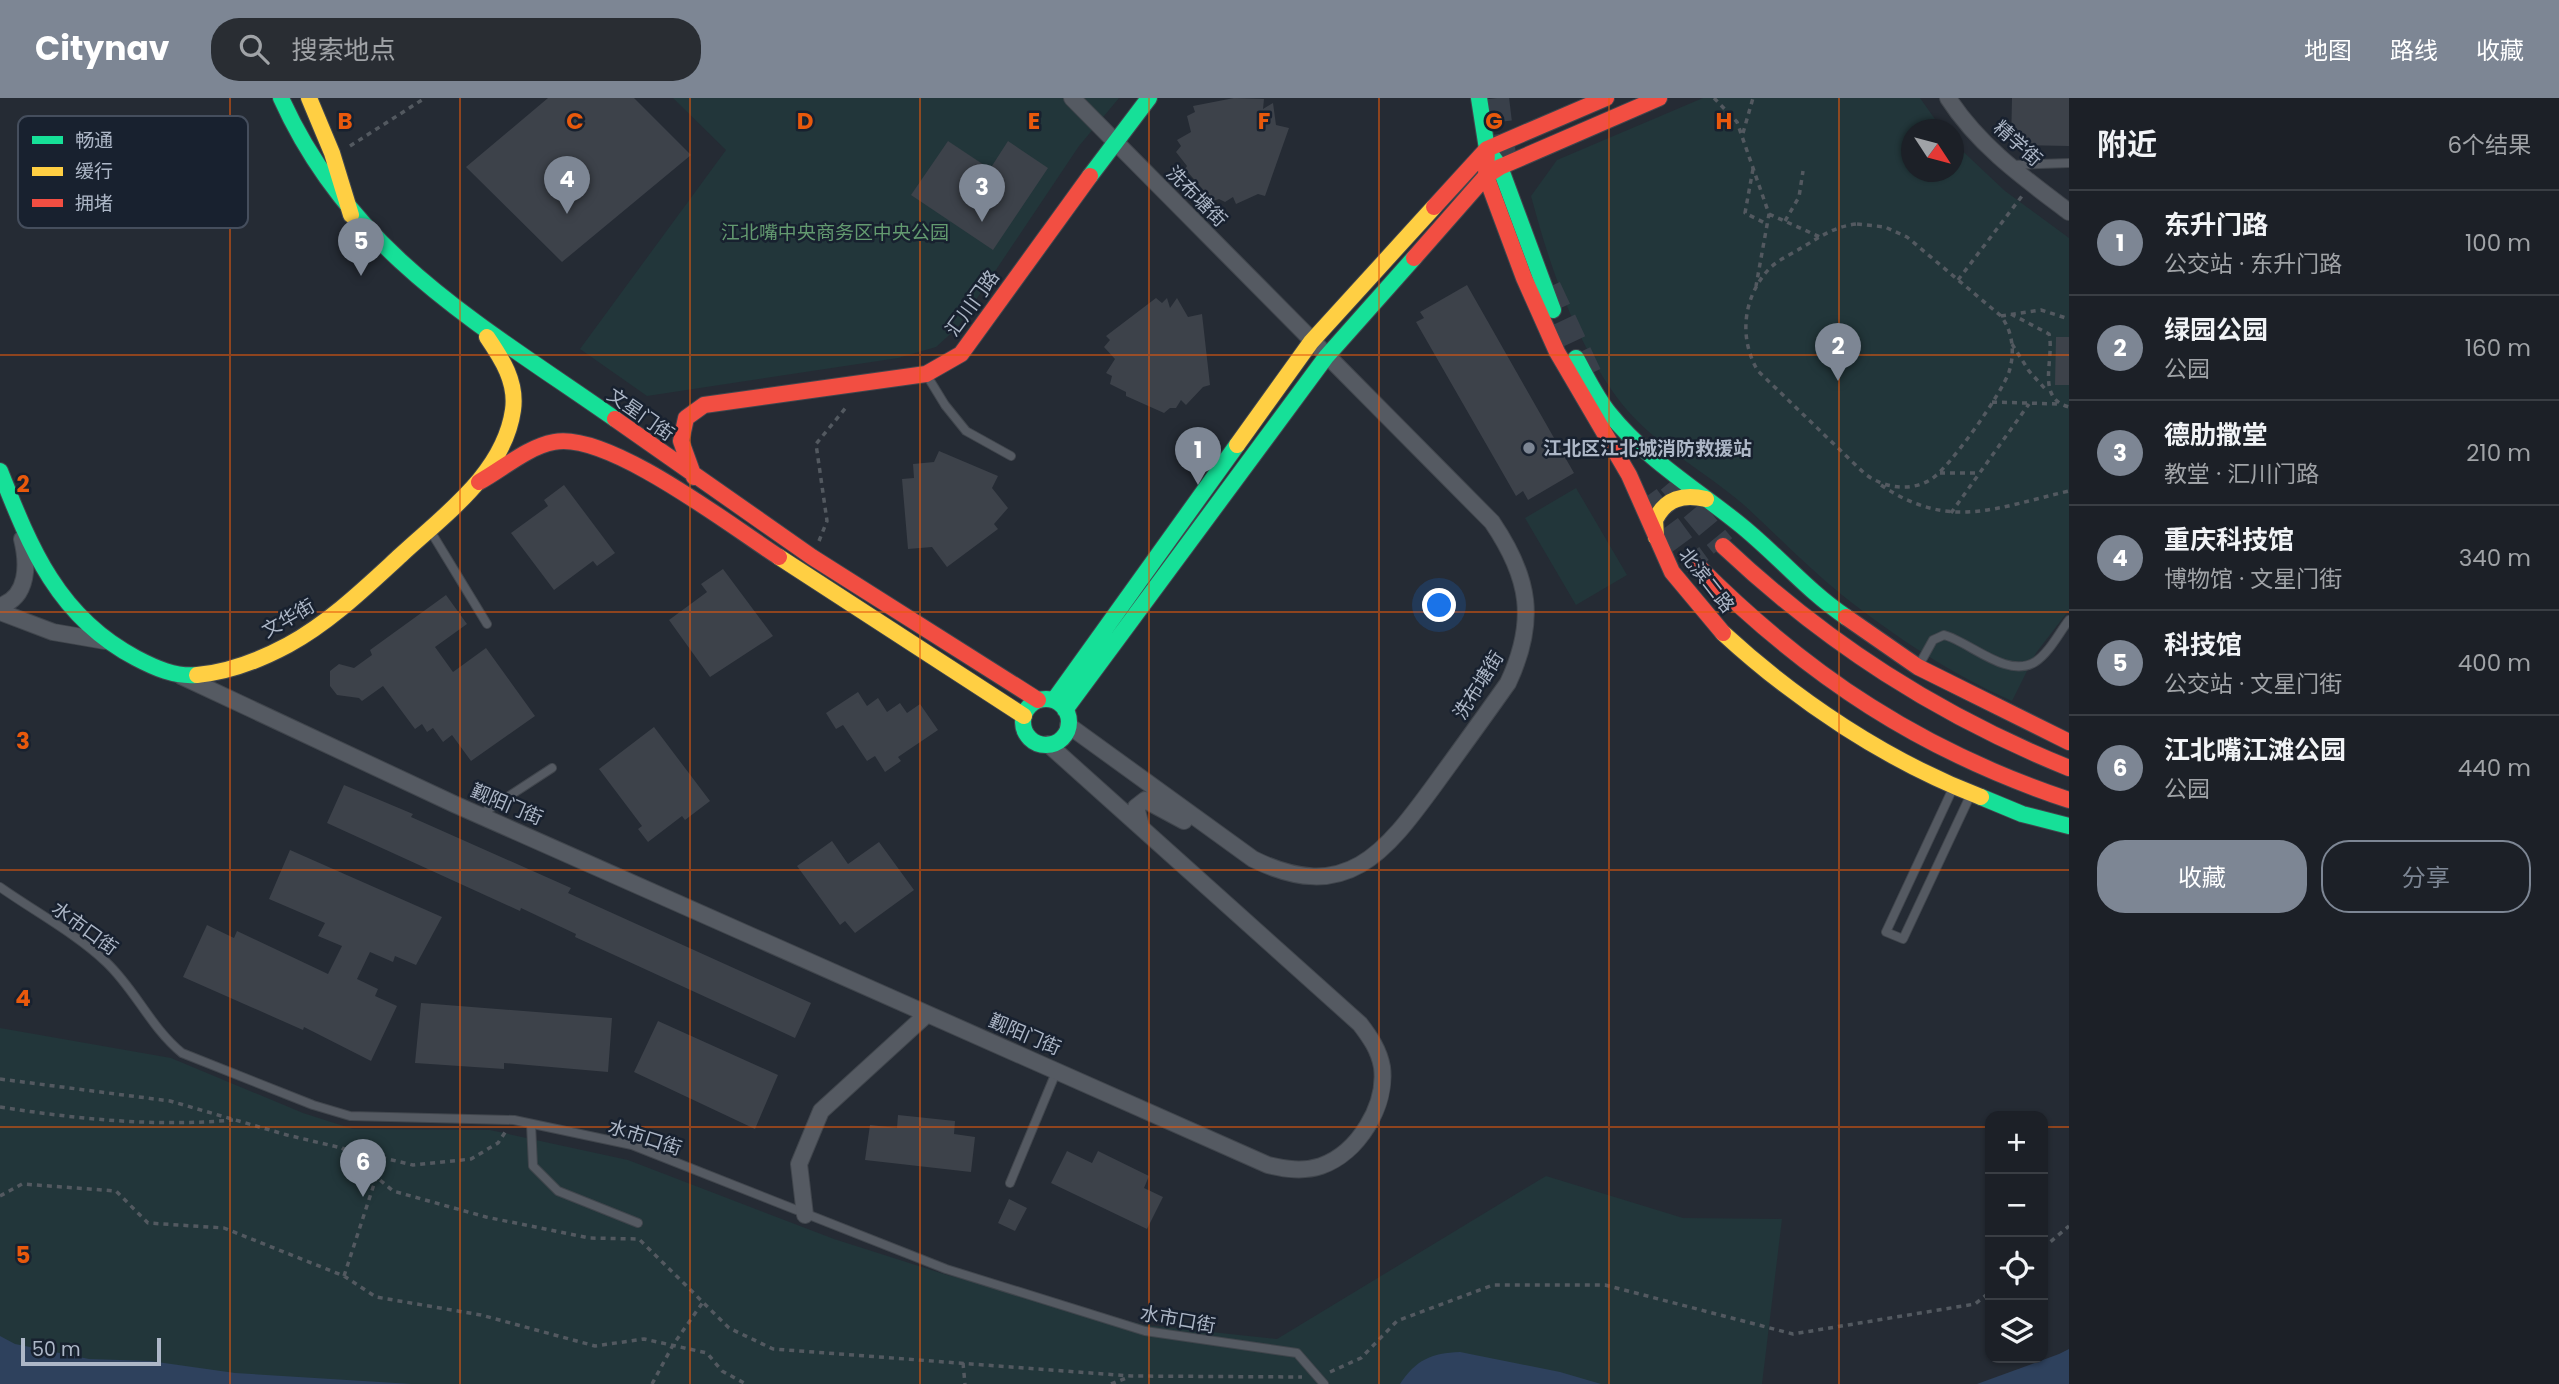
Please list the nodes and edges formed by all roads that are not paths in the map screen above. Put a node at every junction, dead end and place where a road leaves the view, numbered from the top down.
1 (281, 98) edge
2 (309, 98) edge
3 (1072, 98) edge
4 (1149, 98) edge
5 (1479, 98) edge
6 (1605, 98) edge
7 (1659, 98) edge
8 (1948, 98) edge
9 (1114, 142) junction
10 (1486, 149) junction
11 (2069, 163) edge
12 (2007, 165) junction
13 (1500, 167) junction
14 (1486, 176) junction
15 (2069, 212) edge
16 (351, 215) junction
17 (481, 327) junction
18 (1311, 342) junction
19 (1326, 357) junction
20 (926, 374) junction
21 (1011, 456) dead end
22 (0, 471) edge
23 (694, 477) junction
24 (477, 483) junction
25 (1708, 500) junction
26 (16, 513) junction
27 (430, 529) junction
28 (1723, 546) tunnel mouth
29 (1658, 549) junction
30 (1699, 567) tunnel mouth
31 (0, 607) edge
32 (0, 612) edge
33 (2069, 620) edge
34 (487, 624) dead end
35 (106, 642) junction
36 (1918, 667) junction
37 (178, 674) junction
38 (1056, 709) junction
39 (1024, 716) junction
40 (2069, 742) edge
41 (1048, 744) junction
42 (552, 768) dead end
43 (2069, 768) edge
44 (1954, 786) junction
45 (1971, 794) junction
46 (2069, 800) edge
47 (480, 815) junction
48 (1141, 826) junction
49 (2069, 826) edge
50 (1218, 835) junction
51 (0, 887) edge
52 (926, 1014) junction
53 (1057, 1070) junction
54 (531, 1124) junction
55 (1010, 1183) dead end
56 (805, 1215) junction
57 (638, 1223) dead end
58 (1322, 1381) edge

1 - 16 street, 文星门街
2 - 16 street
3 - 9 street, 洗布塘街
4 - 9 street, 汇川门路
5 - 10 street, 北滨二路
6 - 10 street
7 - 13 street
8 - 12 street, 精学街
9 - 18 street, 洗布塘街
9 - 20 street, 汇川门路
10 - 13 street
10 - 14 street, 北滨二路
10 - 18 street
11 - 12 lane
12 - 15 street, 精学街
13 - 14 street
13 - 25 street
14 - 19 street
14 - 29 street, 北滨二路
16 - 17 street, 文星门街
17 - 23 street, 文星门街
17 - 24 street, 文华街
18 - 19 street, 洗布塘街
18 - 38 street
19 - 38 street
19 - 50 street, 洗布塘街
20 - 21 lane
20 - 23 street, 汇川门路
22 - 26 street, 文华街
23 - 38 street, 文星门街
24 - 27 street, 文华街
24 - 39 street
25 - 29 street
25 - 36 street
26 - 31 street
26 - 35 street, 文华街
27 - 34 lane
27 - 37 street, 文华街
28 - 43 street, 北滨二路
29 - 44 street, 北滨二路
30 - 46 street, 北滨二路
32 - 35 street
33 - 36 lane
35 - 37 street, 文华街
36 - 40 street
37 - 47 street, 觐阳门街
38 - 39 street
38 - 41 street
38 - 50 street, 洗布塘街
39 - 41 street
41 - 48 street, 觐阳门街
42 - 47 lane
44 - 45 street, 北滨二路
44 - 45 lane
45 - 49 street, 北滨二路
47 - 52 street, 觐阳门街
48 - 50 street
48 - 53 street, 觐阳门街
51 - 54 lane, 水市口街
52 - 53 street, 觐阳门街
52 - 56 street
53 - 55 lane
54 - 56 lane, 水市口街
54 - 57 lane
56 - 58 lane, 水市口街

